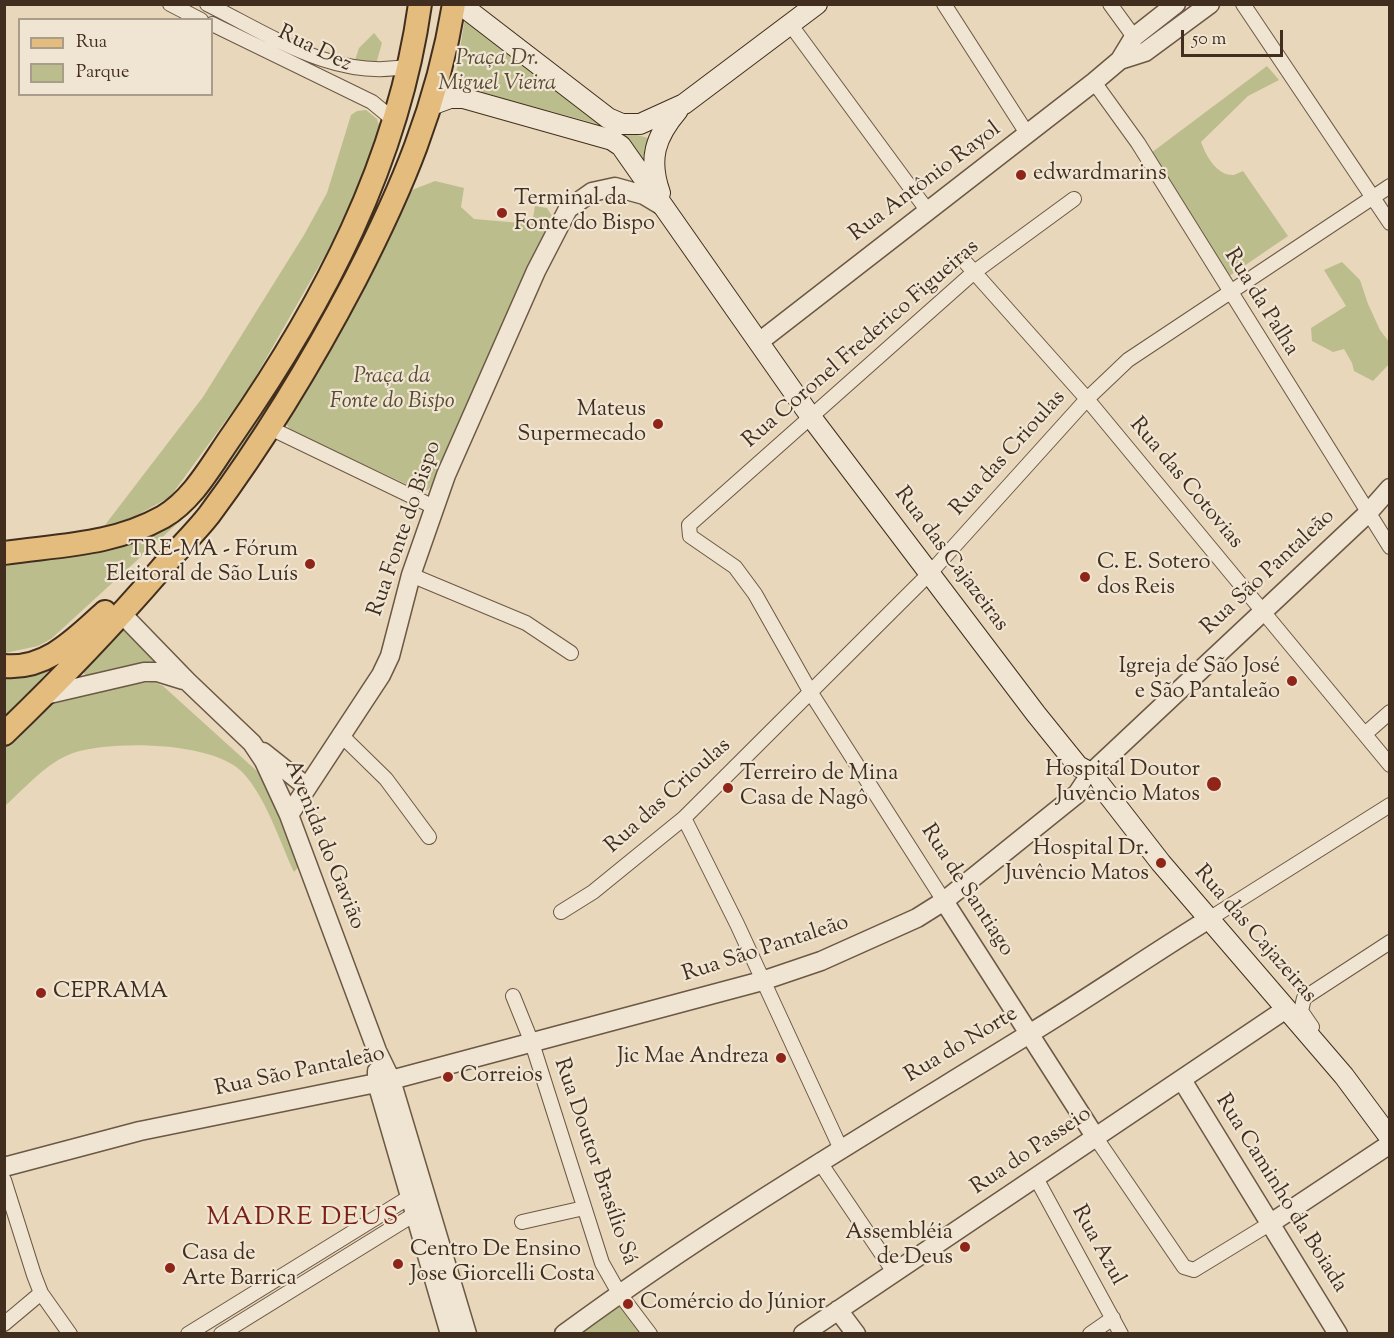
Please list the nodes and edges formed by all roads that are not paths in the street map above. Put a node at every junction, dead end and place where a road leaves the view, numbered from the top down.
1 (170, 4) edge
2 (207, 4) edge
3 (420, 4) edge
4 (454, 4) edge
5 (460, 4) edge
6 (817, 4) edge
7 (944, 4) edge
8 (1110, 4) edge
9 (1176, 4) edge
10 (1210, 4) edge
11 (1243, 4) edge
12 (197, 18) edge
13 (213, 24) edge
14 (790, 24) junction
15 (1134, 37) junction
16 (1120, 60) junction
17 (409, 66) junction
18 (1094, 82) junction
19 (684, 104) junction
20 (431, 105) junction
21 (395, 121) junction
22 (1028, 135) junction
23 (1389, 186) edge
24 (1074, 199) dead end
25 (1372, 199) junction
26 (927, 210) junction
27 (671, 214) junction
28 (1389, 223) edge
29 (970, 268) junction
30 (1230, 294) junction
31 (759, 342) junction
32 (1086, 399) junction
33 (811, 417) junction
34 (270, 428) junction
35 (1389, 488) edge
36 (434, 507) junction
37 (1367, 514) junction
38 (688, 531) joint
39 (188, 538) junction
40 (1389, 547) edge
41 (10, 552) edge
42 (930, 573) junction
43 (411, 575) junction
44 (1264, 611) junction
45 (122, 614) junction
46 (571, 653) dead end
47 (4, 666) edge
48 (187, 681) junction
49 (811, 693) junction
50 (45, 695) junction
51 (1389, 712) edge
52 (4, 734) edge
53 (340, 734) junction
54 (1365, 734) junction
55 (252, 743) junction
56 (1389, 765) edge
57 (1091, 773) junction
58 (307, 787) junction
59 (1389, 805) edge
60 (289, 815) junction
61 (684, 818) junction
62 (429, 837) dead end
63 (944, 901) junction
64 (561, 912) dead end
65 (1209, 919) junction
66 (1389, 942) edge
67 (762, 981) junction
68 (513, 996) dead end
69 (1286, 1009) junction
70 (1031, 1033) junction
71 (532, 1043) junction
72 (1344, 1076) junction
73 (1182, 1080) junction
74 (384, 1081) junction
75 (1096, 1138) junction
76 (1389, 1138) edge
77 (1389, 1144) edge
78 (840, 1147) junction
79 (819, 1161) junction
80 (4, 1167) edge
81 (1036, 1178) junction
82 (4, 1180) edge
83 (419, 1202) junction
84 (584, 1208) junction
85 (522, 1222) dead end
86 (1271, 1223) junction
87 (333, 1243) junction
88 (342, 1258) junction
89 (894, 1272) junction
90 (267, 1285) junction
91 (41, 1293) junction
92 (619, 1293) junction
93 (276, 1299) junction
94 (838, 1310) junction
95 (1113, 1318) junction
96 (4, 1324) edge
97 (205, 1329) edge
98 (458, 1331) edge
99 (70, 1334) edge
100 (188, 1334) edge
101 (221, 1334) edge
102 (564, 1334) edge
103 (650, 1334) edge
104 (803, 1334) edge
105 (856, 1334) edge
106 (1090, 1334) edge
107 (1122, 1334) edge
108 (1338, 1334) edge

1 - 12 street
2 - 17 street, Rua Dez
3 - 17 main road
4 - 20 main road
5 - 19 main road
6 - 14 main road
7 - 22 street
8 - 15 street
9 - 15 street, Rua Antônio Rayol
10 - 16 street, Rua Antônio Rayol
11 - 25 street
13 - 21 street, Rua Dez
14 - 19 main road
14 - 26 street
15 - 16 street, Rua Antônio Rayol
16 - 18 street, Rua Antônio Rayol
17 - 21 main road
18 - 22 street, Rua Antônio Rayol
18 - 30 street, Rua da Palha
19 - 27 main road
20 - 27 main road, Rua das Cajazeiras
20 - 34 main road
21 - 41 main road
22 - 26 street, Rua Antônio Rayol
23 - 25 street, Rua das Crioulas
24 - 29 street, Rua Coronel Frederico Figueiras
25 - 28 street
25 - 30 street, Rua das Crioulas
26 - 31 street, Rua Antônio Rayol
27 - 31 main road, Rua das Cajazeiras
27 - 36 street, Rua Fonte do Bispo
29 - 32 street, Rua das Cotovias
29 - 33 street, Rua Coronel Frederico Figueiras
30 - 32 street, Rua das Crioulas
30 - 37 street, Rua da Palha
31 - 33 main road, Rua das Cajazeiras
32 - 42 street, Rua das Crioulas
32 - 44 street, Rua das Cotovias
33 - 38 street, Rua Coronel Frederico Figueiras
33 - 42 main road, Rua das Cajazeiras
34 - 36 street
34 - 39 main road
35 - 37 street, Rua São Pantaleão
36 - 43 street, Rua Fonte do Bispo
37 - 40 street, Rua da Palha
37 - 44 street, Rua São Pantaleão
38 - 49 street, Rua de Santiago
39 - 45 main road
39 - 47 main road
42 - 49 street, Rua das Crioulas
42 - 57 main road, Rua das Cajazeiras
43 - 46 street
43 - 53 street, Rua Fonte do Bispo
44 - 54 street, Rua das Cotovias
44 - 57 street, Rua São Pantaleão
45 - 48 street, Avenida do Gavião
45 - 50 main road
48 - 50 street, Avenida do Gavião
48 - 55 street, Avenida do Gavião
49 - 61 street, Rua das Crioulas
49 - 63 street, Rua de Santiago
50 - 52 main road
51 - 54 street
53 - 58 street, Rua Fonte do Bispo
53 - 62 street
54 - 56 street, Rua das Cotovias
55 - 58 street
55 - 60 street, Avenida do Gavião
57 - 63 street, Rua São Pantaleão
57 - 65 main road, Rua das Cajazeiras
58 - 60 street, Rua Fonte do Bispo
59 - 65 street, Rua do Norte
60 - 74 street, Avenida do Gavião
61 - 64 street, Rua das Crioulas
61 - 67 street
63 - 67 street, Rua São Pantaleão
63 - 70 street, Rua de Santiago
65 - 69 main road, Rua das Cajazeiras
65 - 70 street, Rua do Norte
66 - 72 street
67 - 71 street, Rua São Pantaleão
67 - 78 street
68 - 71 street
69 - 72 main road, Rua das Cajazeiras
69 - 73 street, Rua do Passeio
70 - 75 street, Rua de Santiago
70 - 78 street, Rua do Norte
71 - 74 street, Rua São Pantaleão
71 - 84 street, Rua Doutor Brasílio Sá
72 - 76 main road, Rua das Cajazeiras
73 - 75 street, Rua do Passeio
73 - 86 street, Rua Caminho da Boiada
74 - 80 street, Rua São Pantaleão
74 - 83 street, Avenida do Gavião
75 - 81 street, Rua do Passeio
75 - 86 street
77 - 86 street
78 - 79 street, Rua do Norte
79 - 89 street
79 - 92 street, Rua do Norte
81 - 89 street, Rua do Passeio
81 - 95 street, Rua Azul
82 - 91 street
83 - 87 street
83 - 88 street
83 - 98 street, Avenida do Gavião
84 - 85 street
84 - 92 street, Rua Doutor Brasílio Sá
86 - 108 street, Rua Caminho da Boiada
87 - 88 street
87 - 90 street
88 - 93 street
89 - 94 street, Rua do Passeio
90 - 93 street
90 - 97 street
91 - 96 street
91 - 99 street
92 - 102 street, Rua do Norte
92 - 103 street, Rua Doutor Brasílio Sá
93 - 101 street
94 - 104 street, Rua do Passeio
94 - 105 street
95 - 106 street
95 - 107 street, Rua Azul
97 - 100 street

